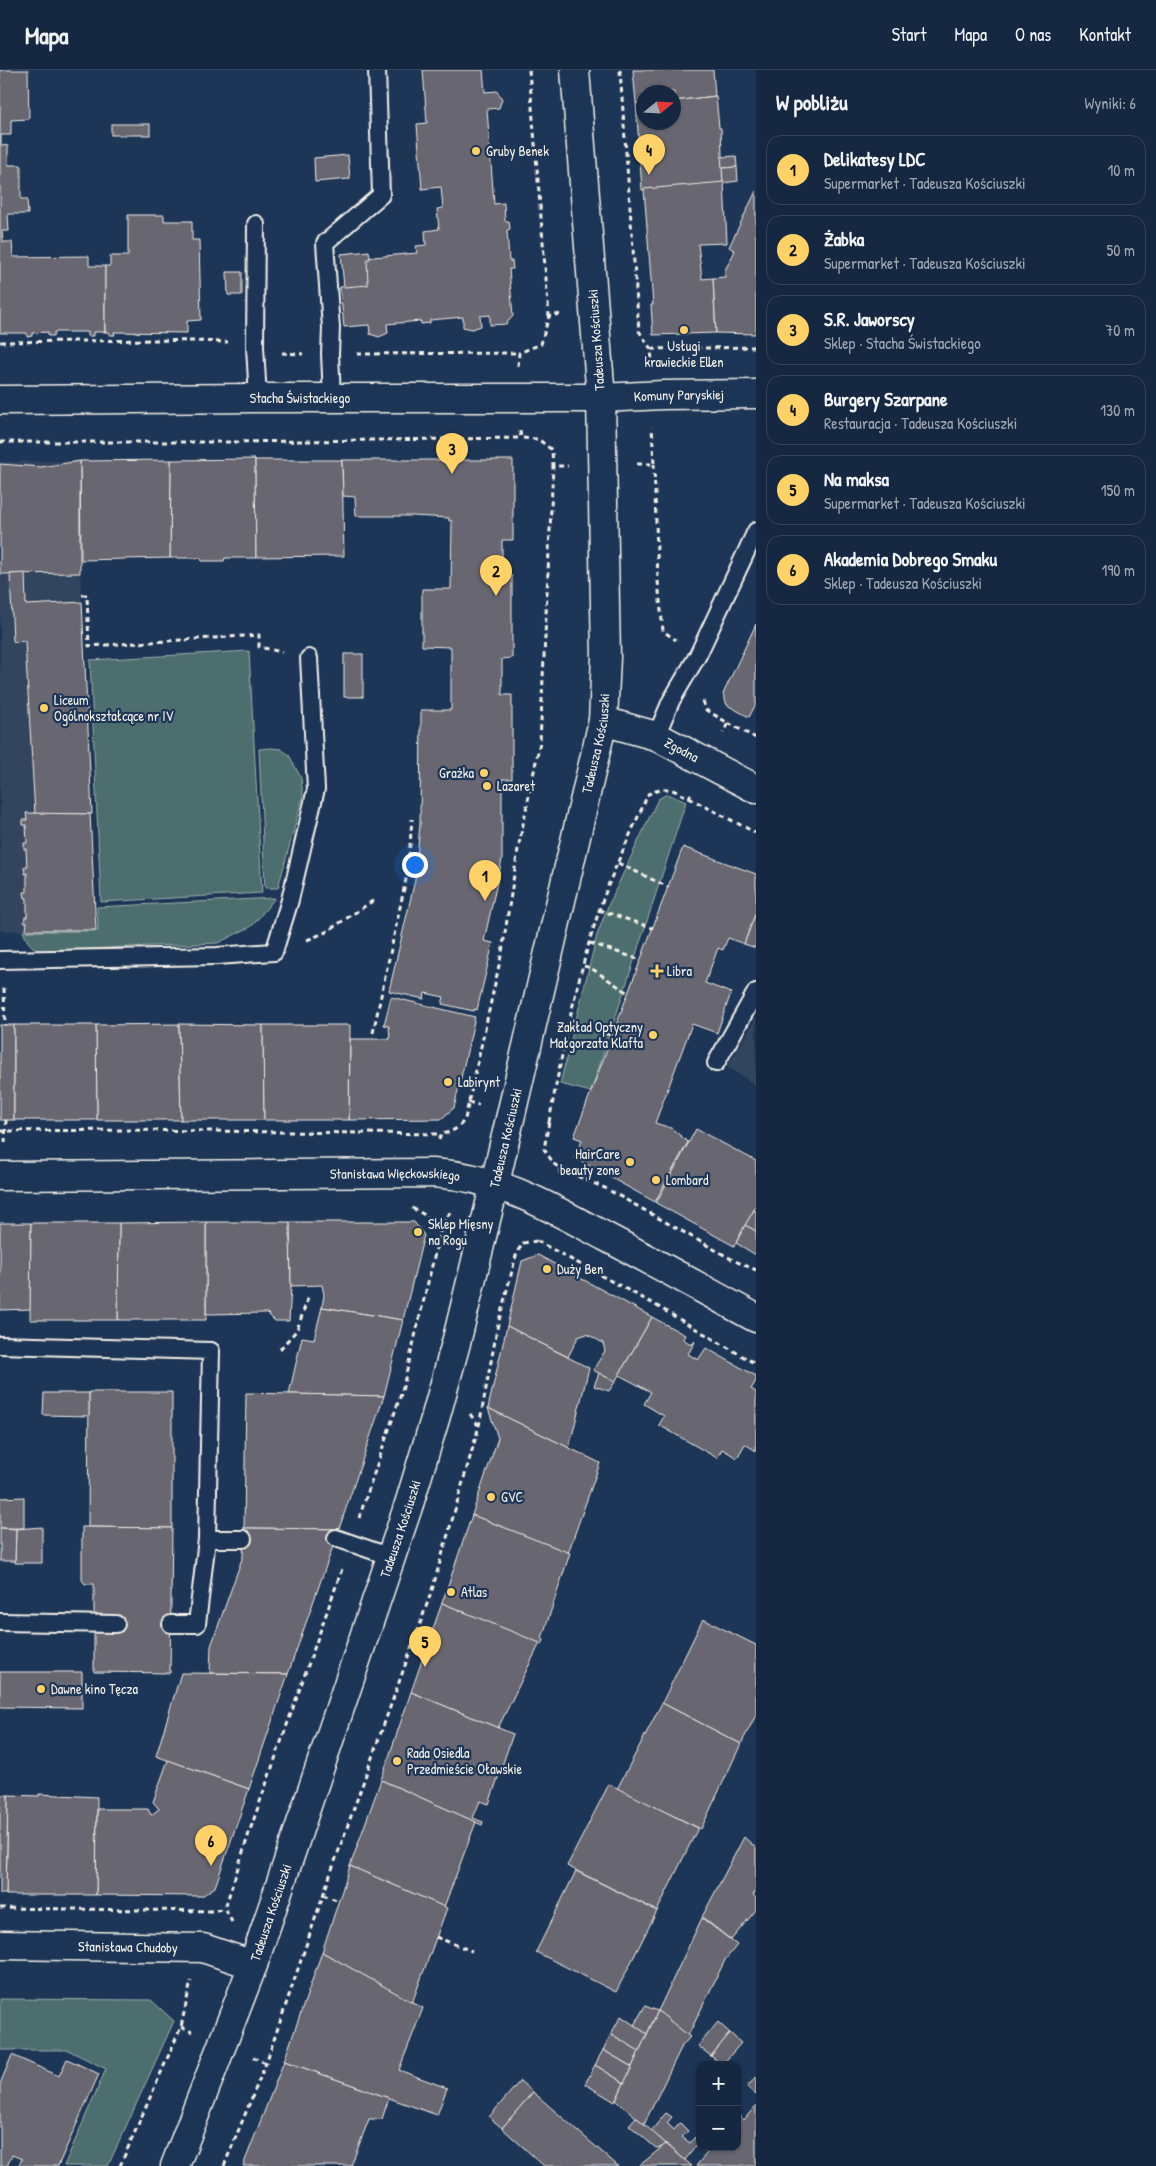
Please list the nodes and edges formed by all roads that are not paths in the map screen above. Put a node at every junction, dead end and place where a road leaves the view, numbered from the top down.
1 (377, 70) edge
2 (575, 70) edge
3 (256, 224) dead end
4 (756, 394) edge
5 (258, 398) junction
6 (332, 398) junction
7 (601, 398) junction
8 (0, 400) edge
9 (756, 531) edge
10 (309, 658) road end
11 (603, 722) junction
12 (656, 736) junction
13 (756, 789) edge
14 (2, 960) edge
15 (756, 992) edge
16 (716, 1063) dead end
17 (0, 1176) edge
18 (495, 1183) junction
19 (754, 1312) edge
20 (0, 1346) edge
21 (207, 1538) junction
22 (336, 1538) dead end
23 (243, 1539) dead end
24 (391, 1558) junction
25 (0, 1622) edge
26 (116, 1624) dead end
27 (171, 1624) dead end
28 (0, 1945) edge
29 (253, 1965) junction
30 (175, 2166) edge

1 - 6 lane
2 - 7 street, Tadeusza Kościuszki
3 - 5 lane
4 - 7 street, Komuny Paryskiej
5 - 6 street, Stacha Świstackiego
5 - 8 street, Stacha Świstackiego
6 - 7 street, Stacha Świstackiego
7 - 11 street, Tadeusza Kościuszki
9 - 12 lane
10 - 14 lane
11 - 12 street, Zgodna
11 - 18 street, Tadeusza Kościuszki
12 - 13 street, Zgodna
15 - 16 lane
17 - 18 street, Stanisława Więckowskiego
18 - 19 street, Stanisława Więckowskiego
18 - 24 street, Tadeusza Kościuszki
20 - 21 lane
21 - 23 lane
21 - 27 lane
22 - 24 lane
24 - 29 street, Tadeusza Kościuszki
25 - 26 lane
28 - 29 street, Stanisława Chudoby
29 - 30 street, Tadeusza Kościuszki

